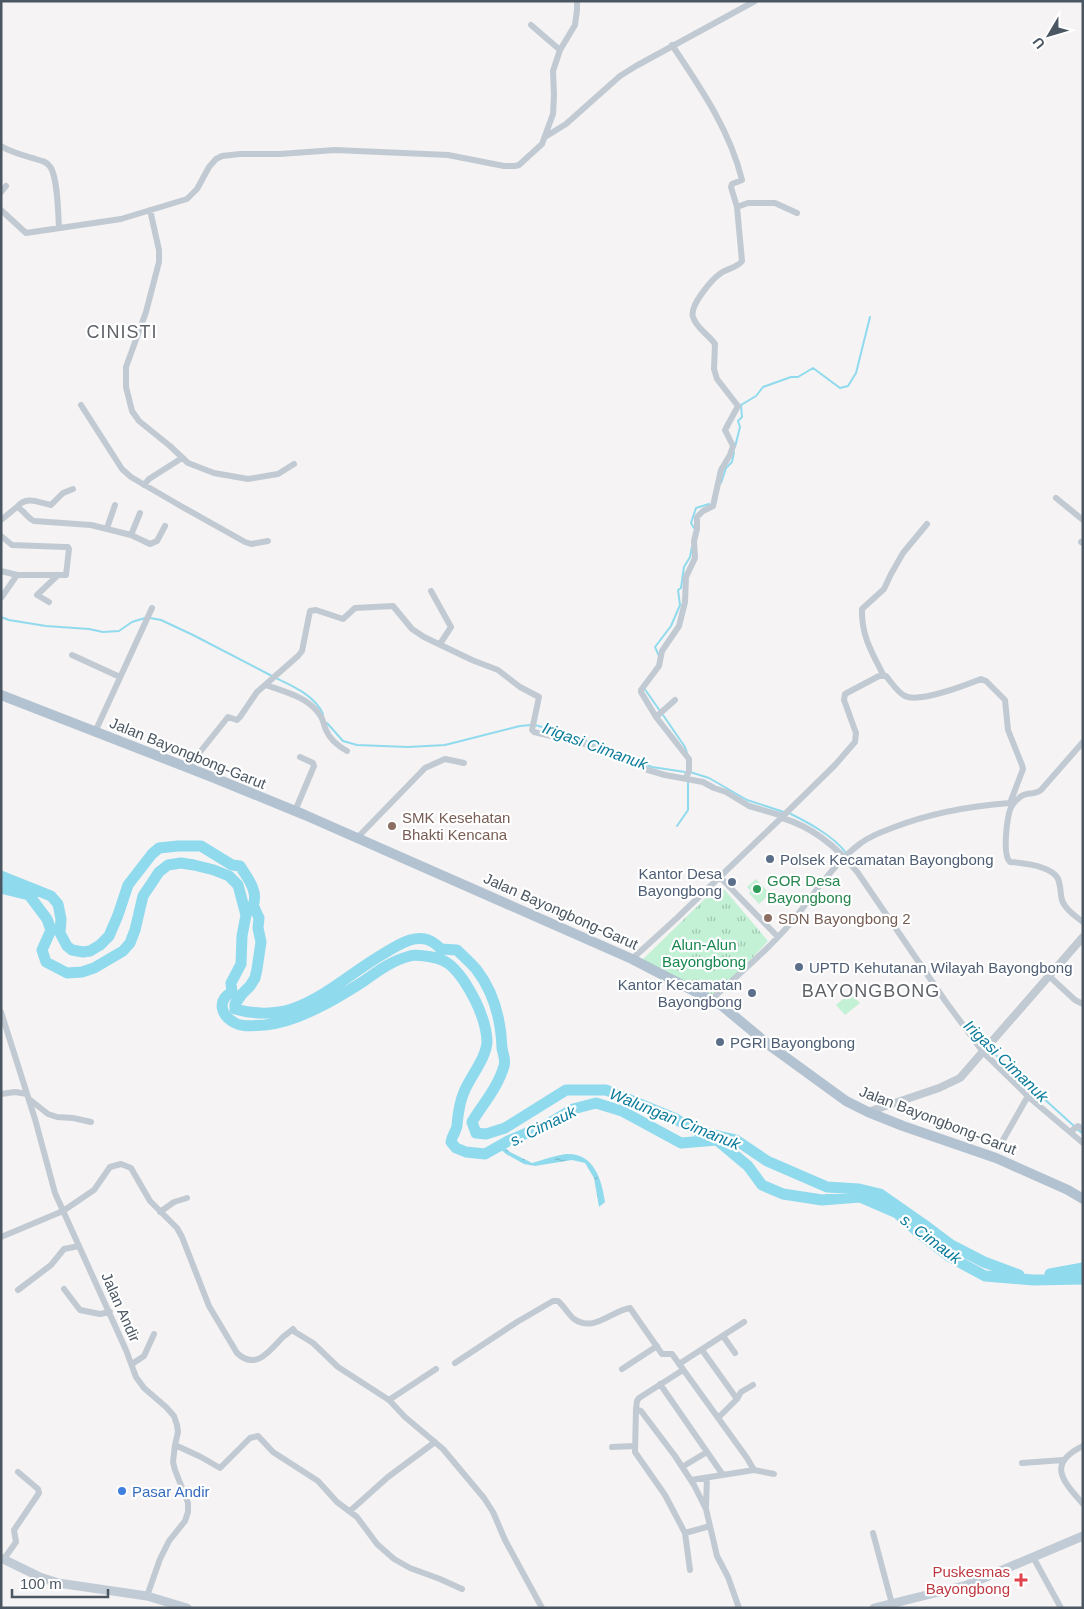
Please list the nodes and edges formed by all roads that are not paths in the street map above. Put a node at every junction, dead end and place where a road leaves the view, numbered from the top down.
1 (577, 1) edge
2 (755, 1) edge
3 (531, 25) dead end
4 (672, 45) junction
5 (560, 50) junction
6 (544, 137) junction
7 (1, 146) edge
8 (737, 207) junction
9 (1, 210) edge
10 (150, 210) junction
11 (797, 213) dead end
12 (59, 228) junction
13 (81, 405) dead end
14 (182, 458) junction
15 (294, 464) dead end
16 (144, 485) junction
17 (73, 489) dead end
18 (1056, 498) dead end
19 (115, 505) dead end
20 (17, 507) junction
21 (140, 513) dead end
22 (1, 520) edge
23 (1083, 520) edge
24 (928, 524) dead end
25 (165, 526) dead end
26 (107, 528) junction
27 (131, 535) junction
28 (1, 536) edge
29 (268, 541) dead end
30 (1, 571) edge
31 (17, 575) junction
32 (58, 576) junction
33 (431, 591) dead end
34 (1, 598) edge
35 (49, 602) dead end
36 (152, 608) dead end
37 (440, 644) junction
38 (72, 655) dead end
39 (884, 676) junction
40 (120, 677) junction
41 (267, 684) junction
42 (1, 695) edge
43 (675, 700) dead end
44 (656, 717) junction
45 (95, 732) junction
46 (1083, 742) edge
47 (347, 751) dead end
48 (300, 756) dead end
49 (464, 763) dead end
50 (190, 769) junction
51 (688, 776) junction
52 (1011, 805) junction
53 (295, 811) junction
54 (785, 814) junction
55 (357, 838) junction
56 (846, 856) junction
57 (719, 876) junction
58 (1083, 922) edge
59 (777, 936) junction
60 (1083, 937) edge
61 (632, 959) junction
62 (1049, 976) junction
63 (712, 1000) junction
64 (1083, 1004) edge
65 (1, 1012) edge
66 (984, 1051) junction
67 (1, 1094) edge
68 (1028, 1096) junction
69 (28, 1097) junction
70 (868, 1112) junction
71 (92, 1122) dead end
72 (1080, 1127) edge
73 (1071, 1131) junction
74 (1003, 1140) dead end
75 (1083, 1144) edge
76 (187, 1198) dead end
77 (1083, 1200) edge
78 (63, 1211) junction
79 (160, 1212) junction
80 (1, 1236) edge
81 (79, 1246) junction
82 (64, 1289) dead end
83 (18, 1290) dead end
84 (110, 1312) junction
85 (744, 1322) dead end
86 (154, 1334) dead end
87 (723, 1336) junction
88 (657, 1346) junction
89 (702, 1350) junction
90 (735, 1353) dead end
91 (455, 1363) dead end
92 (132, 1364) junction
93 (681, 1367) junction
94 (436, 1369) dead end
95 (622, 1369) dead end
96 (660, 1384) junction
97 (753, 1385) dead end
98 (737, 1399) junction
99 (389, 1400) junction
100 (636, 1409) junction
101 (718, 1418) junction
102 (435, 1442) junction
103 (175, 1445) junction
104 (634, 1446) junction
105 (1083, 1446) edge
106 (612, 1447) dead end
107 (707, 1452) junction
108 (1063, 1460) junction
109 (1022, 1463) dead end
110 (682, 1467) junction
111 (754, 1470) junction
112 (18, 1472) dead end
113 (774, 1474) dead end
114 (722, 1475) junction
115 (707, 1478) junction
116 (691, 1480) junction
117 (1083, 1504) edge
118 (706, 1509) junction
119 (350, 1511) junction
120 (710, 1526) junction
121 (685, 1533) junction
122 (873, 1534) dead end
123 (1083, 1536) edge
124 (1033, 1557) junction
125 (2, 1559) edge
126 (690, 1570) dead end
127 (462, 1589) dead end
128 (147, 1596) junction
129 (892, 1604) junction
130 (187, 1608) edge
131 (542, 1608) edge
132 (740, 1608) edge
133 (874, 1608) edge
134 (1060, 1608) edge

1 - 5 street
2 - 4 street
3 - 5 street
4 - 6 street
4 - 8 street
5 - 6 street
6 - 10 street
7 - 12 street
8 - 11 street
8 - 44 street
9 - 12 street
10 - 12 street
10 - 14 street
13 - 16 street
14 - 15 street
14 - 16 street
16 - 29 street
17 - 20 street
18 - 23 street
19 - 26 street
20 - 22 street
20 - 26 street
21 - 27 street
24 - 39 street
25 - 27 street
26 - 27 street
28 - 32 street
30 - 31 street
31 - 32 street
31 - 34 street
32 - 35 street
33 - 37 street
36 - 40 street
37 - 41 street
37 - 51 street
38 - 40 street
39 - 52 street
39 - 54 street
40 - 45 street
41 - 47 street
41 - 50 street
42 - 45 main road, Jalan Bayongbong-Garut
43 - 44 street
44 - 51 street
45 - 50 main road, Jalan Bayongbong-Garut
46 - 52 street
48 - 53 street
49 - 55 street
50 - 53 main road, Jalan Bayongbong-Garut
51 - 54 street
52 - 56 street
52 - 58 street
53 - 55 main road, Jalan Bayongbong-Garut
54 - 56 street
54 - 57 street
55 - 61 main road, Jalan Bayongbong-Garut
56 - 59 street
56 - 66 street
57 - 59 street
57 - 61 street
59 - 63 street
60 - 62 street
61 - 63 main road, Jalan Bayongbong-Garut
62 - 64 street
62 - 66 street
63 - 70 main road, Jalan Bayongbong-Garut
65 - 69 street, Jalan Andir
66 - 68 street
66 - 70 street
67 - 69 street
68 - 73 street
68 - 74 street
69 - 71 street
69 - 78 street, Jalan Andir
70 - 77 main road, Jalan Bayongbong-Garut
72 - 73 street
73 - 75 street
76 - 79 street
78 - 79 street
78 - 80 street
78 - 81 street, Jalan Andir
79 - 99 street
81 - 83 street
81 - 84 street, Jalan Andir
82 - 84 street
84 - 92 street, Jalan Andir
85 - 87 street
86 - 92 street
87 - 89 street
87 - 90 street
88 - 91 street
88 - 93 street
88 - 95 street
89 - 93 street
89 - 98 street
92 - 103 street, Jalan Andir
93 - 96 street
93 - 101 street
94 - 99 street
96 - 100 street
96 - 107 street
97 - 98 street
98 - 101 street
99 - 102 street
100 - 104 street
100 - 110 street
101 - 111 street
102 - 119 street
102 - 131 street
103 - 119 street
103 - 128 street, Jalan Andir
104 - 106 street
104 - 121 street
105 - 108 street
107 - 110 street
107 - 114 street
108 - 109 street
108 - 117 street
110 - 116 street
111 - 113 street
111 - 114 street
112 - 125 street
114 - 115 street
115 - 116 street
115 - 118 street
116 - 118 street
118 - 120 street
119 - 127 street
120 - 121 street
120 - 132 street
121 - 126 street
122 - 129 street
123 - 124 main road
124 - 129 main road
124 - 134 street
125 - 128 main road
128 - 130 main road
129 - 133 main road

